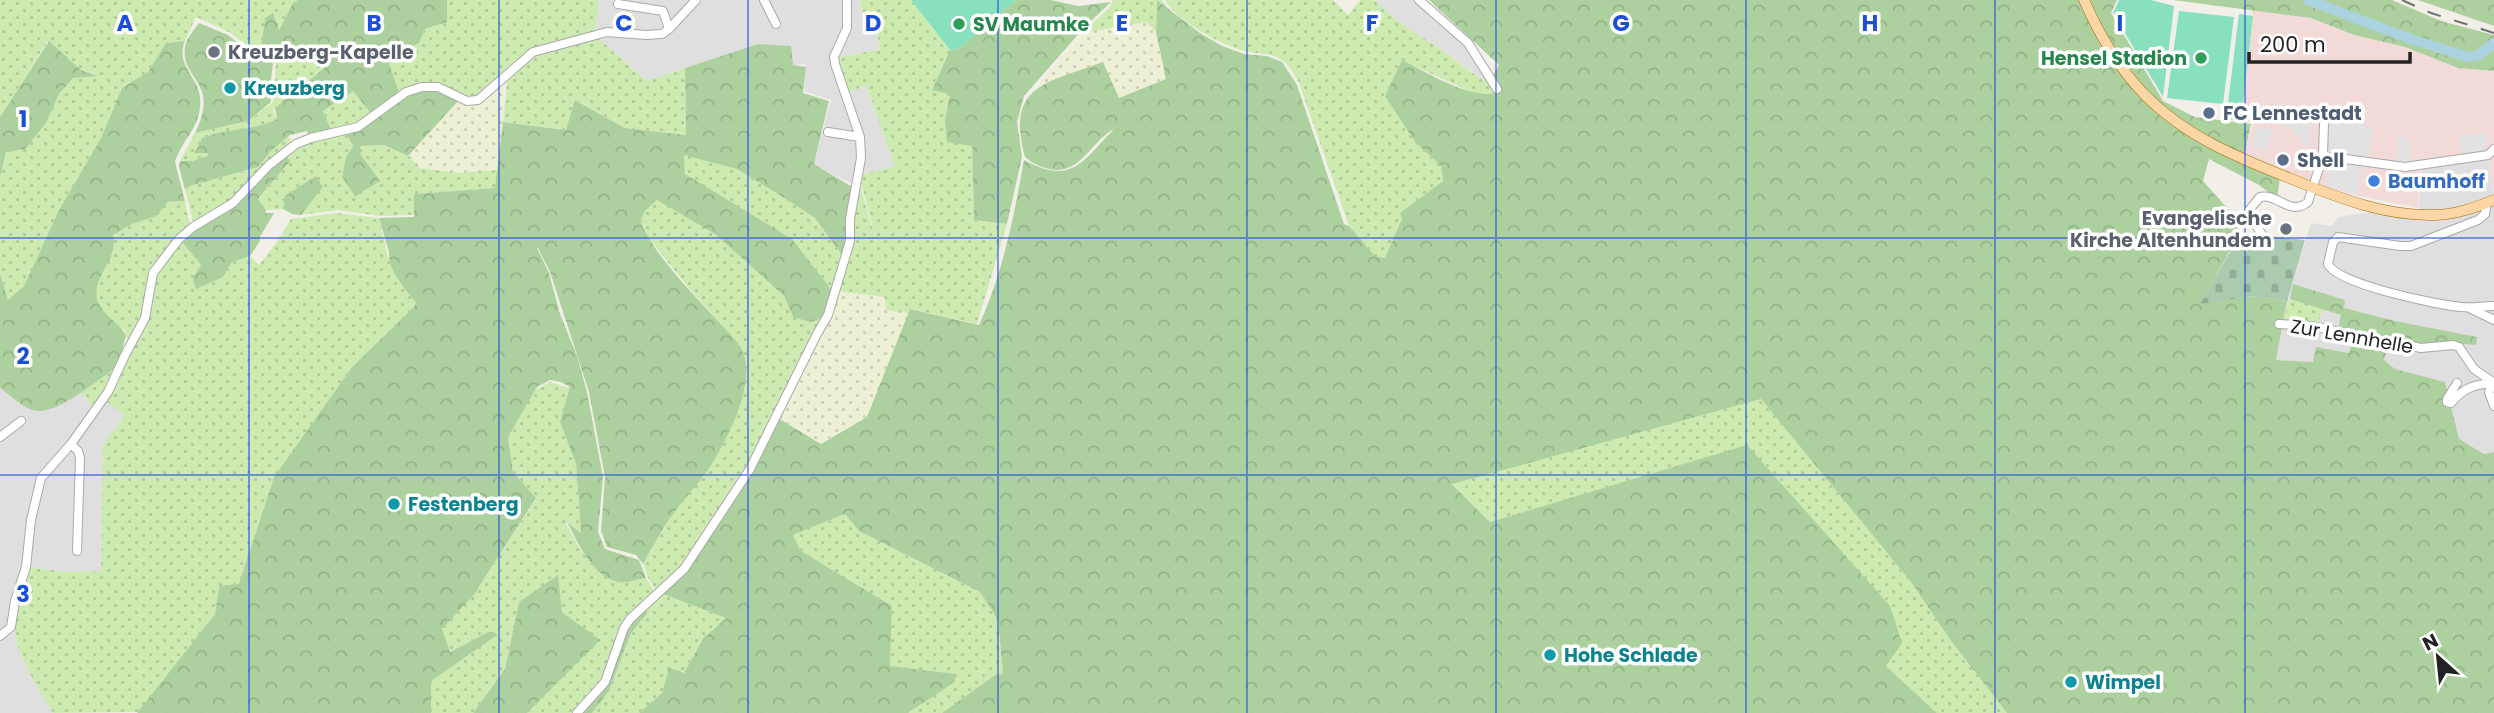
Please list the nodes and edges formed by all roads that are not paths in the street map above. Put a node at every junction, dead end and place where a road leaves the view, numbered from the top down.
1 (696, 0) edge
2 (764, 0) edge
3 (847, 0) edge
4 (1419, 0) edge
5 (2084, 0) edge
6 (618, 4) dead end
7 (776, 24) dead end
8 (669, 29) junction
9 (1497, 89) dead end
10 (2324, 124) dead end
11 (828, 132) dead end
12 (860, 137) junction
13 (2494, 149) edge
14 (2323, 156) junction
15 (2311, 187) junction
16 (2491, 201) edge
17 (2261, 233) dead end
18 (2494, 306) edge
19 (2466, 307) junction
20 (2494, 320) edge
21 (2278, 324) dead end
22 (2494, 382) edge
23 (2457, 383) dead end
24 (2494, 407) edge
25 (21, 421) dead end
26 (0, 437) edge
27 (71, 444) junction
28 (77, 551) dead end
29 (0, 636) edge
30 (577, 713) edge

1 - 8 street
2 - 7 street
3 - 12 street
4 - 9 street
5 - 15 main road
6 - 8 street
8 - 27 street
10 - 14 street
11 - 12 street
12 - 30 street
13 - 14 street
14 - 15 street
15 - 16 main road
15 - 17 street
16 - 19 street
18 - 19 street
19 - 20 street
21 - 22 street, Zur Lennhelle
22 - 23 street
22 - 24 street
25 - 26 street
27 - 28 street
27 - 29 street

